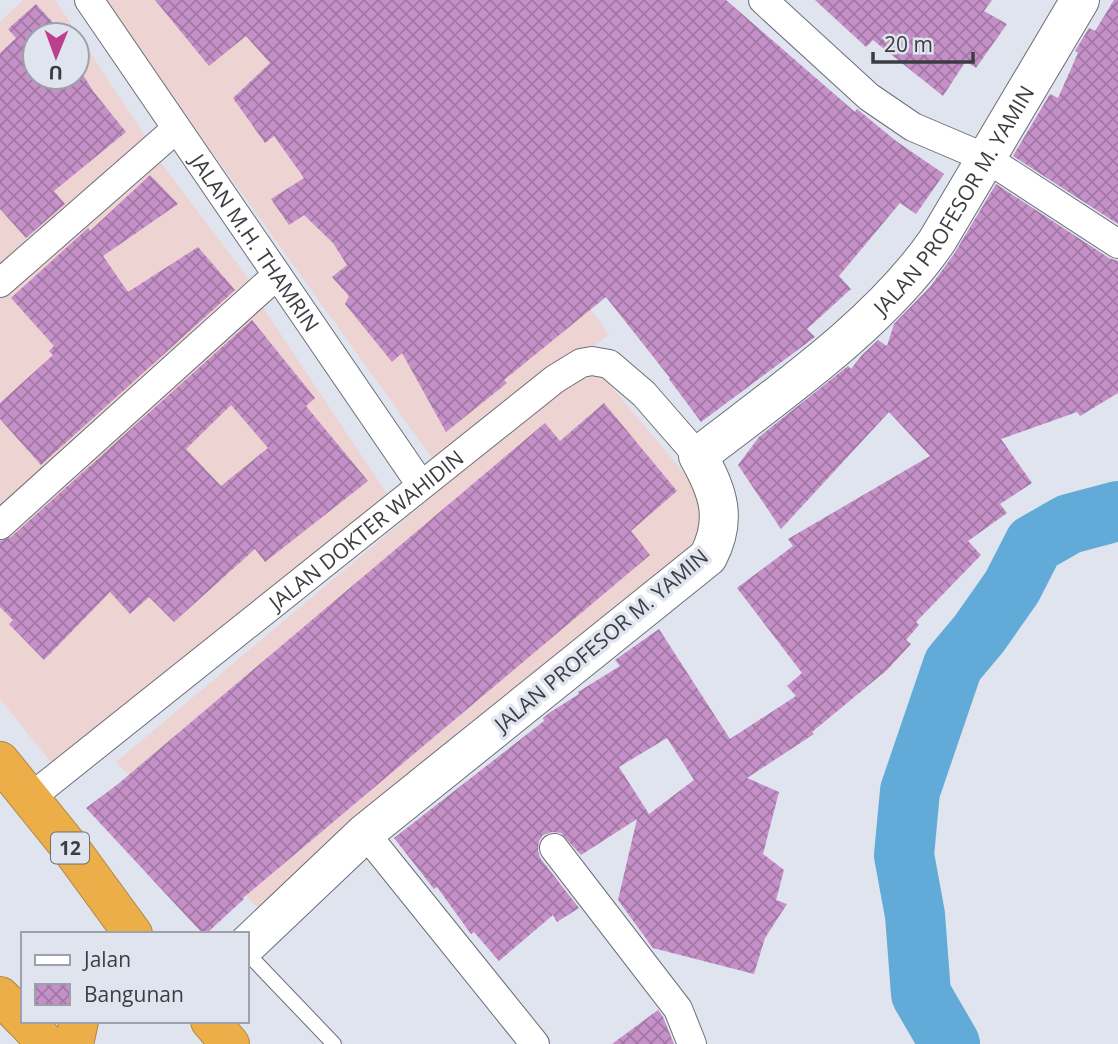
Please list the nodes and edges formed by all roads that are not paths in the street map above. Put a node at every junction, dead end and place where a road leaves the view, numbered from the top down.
1 (89, 0) edge
2 (763, 0) edge
3 (1080, 0) edge
4 (176, 130) junction
5 (986, 159) junction
6 (1118, 244) edge
7 (277, 275) junction
8 (0, 284) edge
9 (698, 456) junction
10 (421, 485) junction
11 (0, 526) edge
12 (0, 761) edge
13 (30, 798) junction
14 (365, 833) junction
15 (554, 848) dead end
16 (132, 932) edge
17 (248, 944) edge
18 (248, 954) edge
19 (0, 996) edge
20 (21, 1017) edge
21 (27, 1023) edge
22 (79, 1023) edge
23 (47, 1044) edge
24 (74, 1044) edge
25 (334, 1044) edge
26 (535, 1044) edge
27 (692, 1044) edge

1 - 4 street, JALAN M.H. THAMRIN
2 - 5 street
3 - 5 main road, JALAN PROFESOR M. YAMIN
4 - 7 street, JALAN M.H. THAMRIN
4 - 8 street
5 - 6 street
5 - 9 main road, JALAN PROFESOR M. YAMIN
7 - 10 street, JALAN M.H. THAMRIN
7 - 11 street
9 - 10 street, JALAN DOKTER WAHIDIN
9 - 14 main road, JALAN PROFESOR M. YAMIN
10 - 13 street, JALAN DOKTER WAHIDIN
12 - 13 highway, 12
13 - 16 highway, 12
14 - 17 main road, JALAN PROFESOR M. YAMIN
14 - 26 street
15 - 27 street
18 - 25 lane
19 - 20 highway
21 - 23 highway
22 - 24 highway

